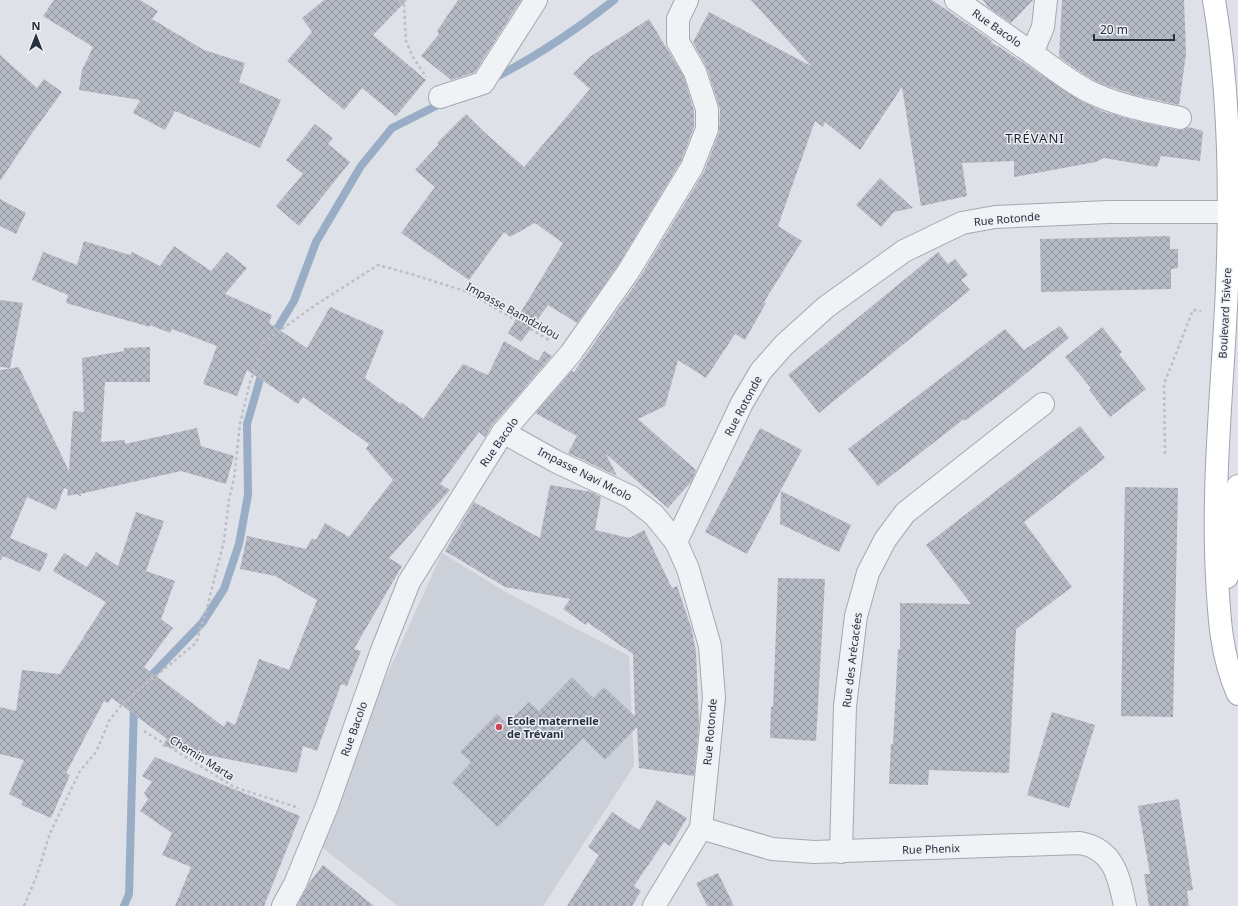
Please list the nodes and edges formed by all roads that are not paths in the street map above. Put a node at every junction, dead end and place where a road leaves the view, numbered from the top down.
1 (536, 0) edge
2 (687, 0) edge
3 (956, 0) edge
4 (1046, 0) edge
5 (1214, 0) edge
6 (1032, 53) junction
7 (440, 97) road end
8 (1180, 118) dead end
9 (1235, 210) edge
10 (1043, 404) dead end
11 (503, 432) junction
12 (1238, 486) edge
13 (676, 542) junction
14 (1219, 626) junction
15 (1238, 694) edge
16 (701, 828) junction
17 (841, 852) junction
18 (283, 906) edge
19 (654, 906) edge
20 (1125, 906) edge

1 - 7 street
2 - 11 street, Rue Bacolo
3 - 6 street, Rue Bacolo
4 - 6 street, Rue Bacolo
5 - 9 main road, Boulevard Tsivère
6 - 8 street
9 - 13 street, Rue Rotonde
9 - 14 main road, Boulevard Tsivère
10 - 17 street, Rue des Arécacées
11 - 13 street, Impasse Navi Mcolo
11 - 18 street, Rue Bacolo
12 - 14 main road, Boulevard Tsivère
13 - 16 street, Rue Rotonde
14 - 15 main road, Boulevard Tsivère
16 - 17 street, Rue Phenix
16 - 19 street, Rue Rotonde
17 - 20 street, Rue Phenix

